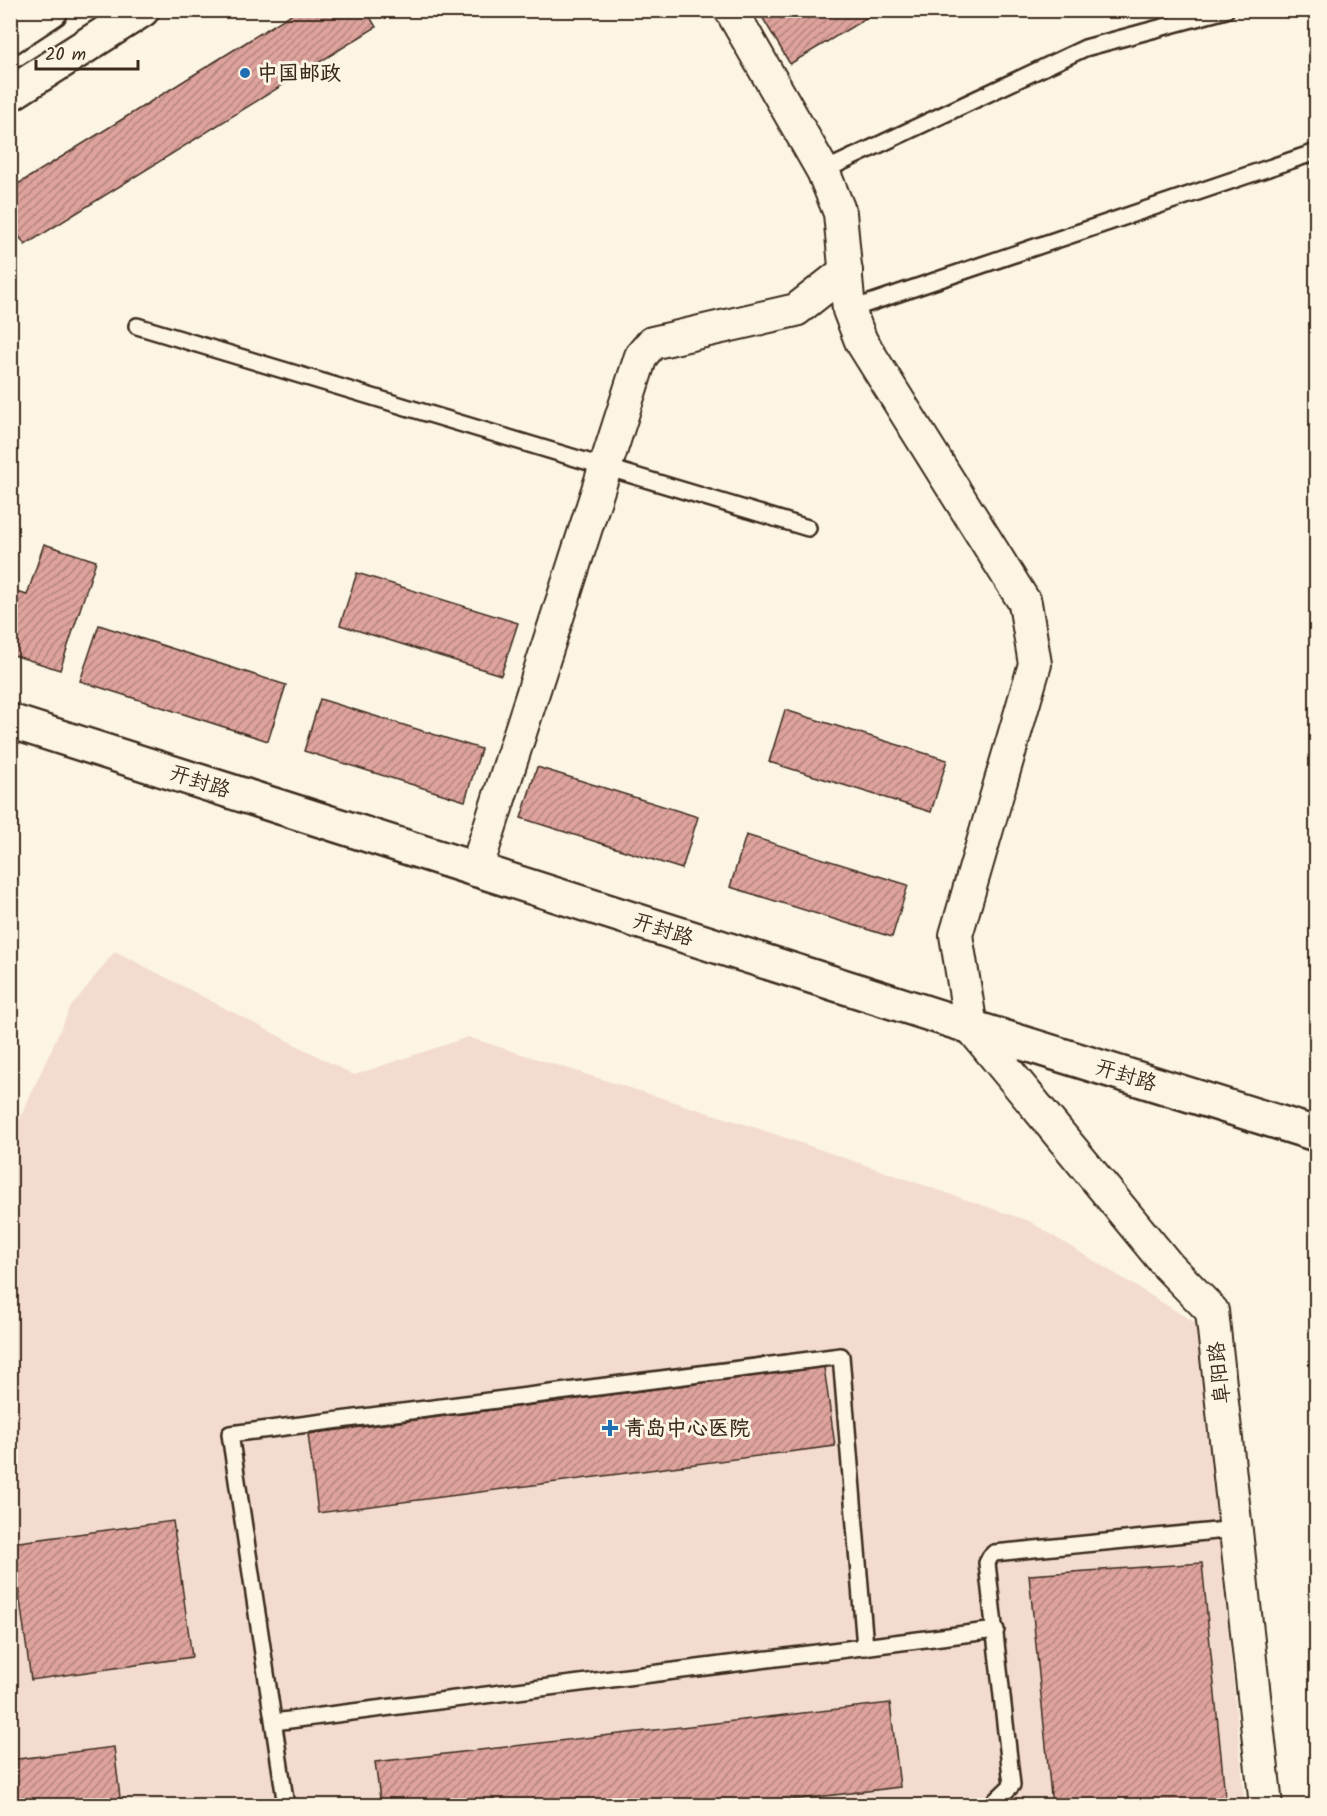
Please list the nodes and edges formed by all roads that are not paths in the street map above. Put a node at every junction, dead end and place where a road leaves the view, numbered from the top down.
1 (51, 10) edge
2 (142, 10) edge
3 (731, 10) edge
4 (1226, 10) edge
5 (10, 37) edge
6 (10, 94) edge
7 (1317, 152) edge
8 (823, 171) junction
9 (846, 272) junction
10 (849, 310) junction
11 (137, 326) dead end
12 (605, 468) junction
13 (808, 528) dead end
14 (10, 721) edge
15 (476, 870) junction
16 (971, 1028) junction
17 (1317, 1134) edge
18 (1236, 1529) junction
19 (996, 1630) junction
20 (865, 1647) junction
21 (273, 1722) junction
22 (286, 1806) edge
23 (990, 1806) edge
24 (1266, 1806) edge

1 - 5 street
2 - 6 street
3 - 8 street
4 - 8 lane
7 - 10 lane
8 - 9 street
9 - 10 street
9 - 12 street
10 - 16 street
11 - 12 lane
12 - 13 lane
12 - 15 street
14 - 15 street, 开封路
15 - 16 street, 开封路
16 - 17 street, 开封路
16 - 18 street, 阜阳路
18 - 19 lane
18 - 24 street, 阜阳路
19 - 20 lane
19 - 23 lane
20 - 21 lane
20 - 21 lane
21 - 22 lane

